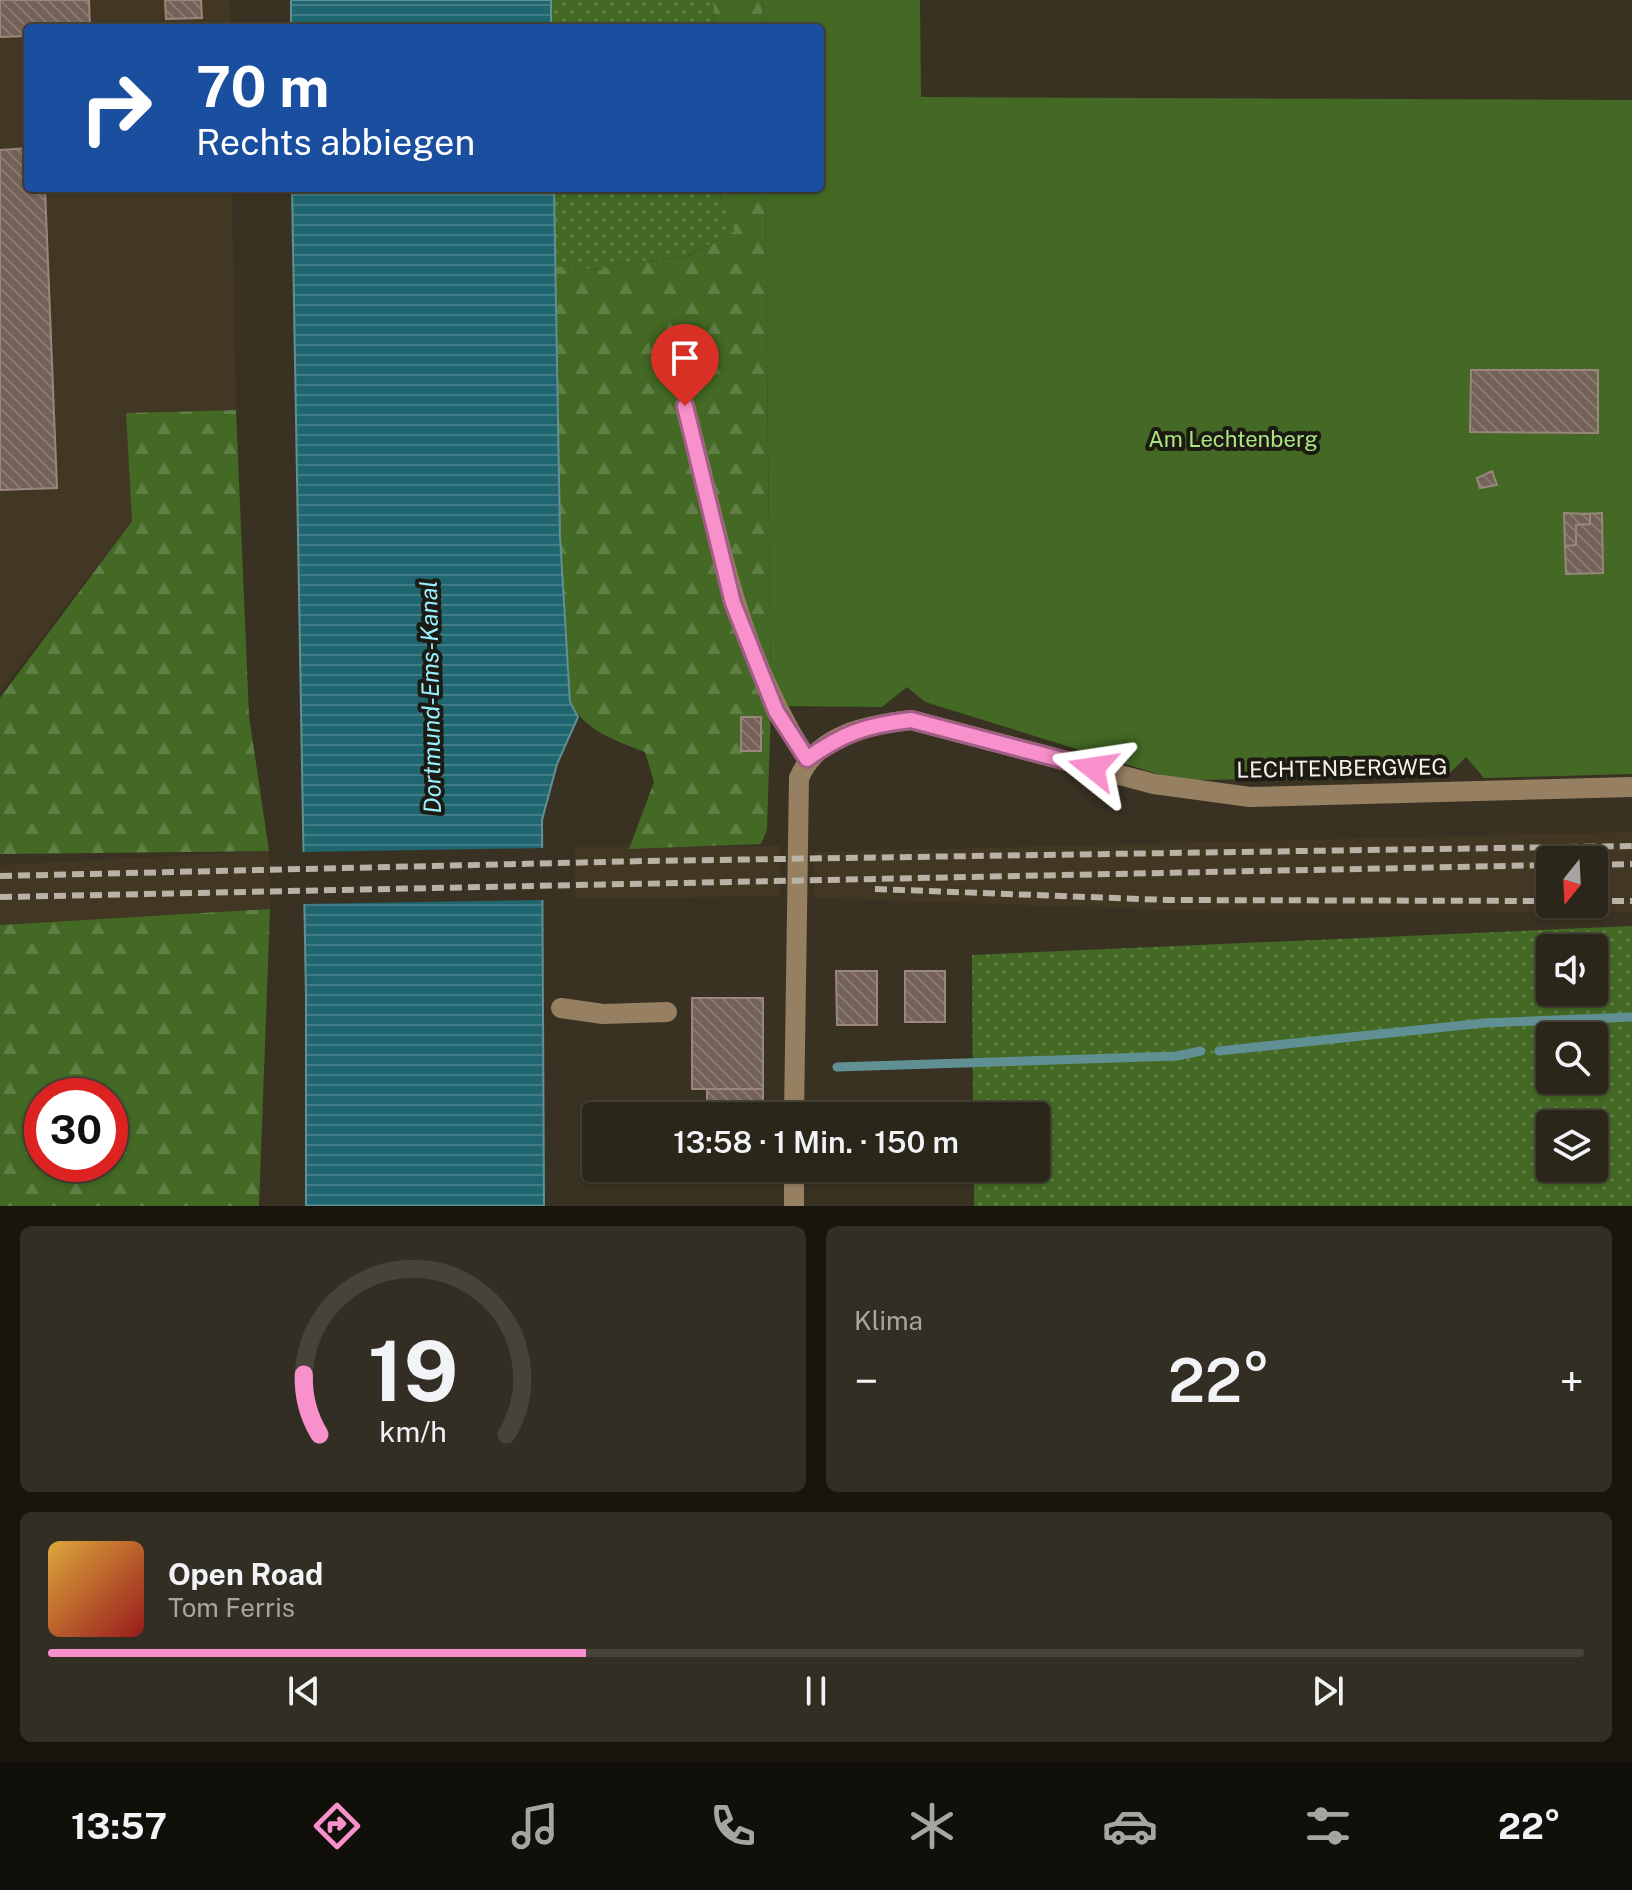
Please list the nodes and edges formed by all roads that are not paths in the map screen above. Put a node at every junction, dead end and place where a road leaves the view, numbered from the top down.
1 (685, 406) dead end
2 (807, 759) junction
3 (1632, 787) edge
4 (561, 1008) dead end
5 (667, 1012) dead end
6 (794, 1102) edge
7 (794, 1182) edge
8 (794, 1206) edge

1 - 2 street
2 - 3 street, LECHTENBERGWEG
2 - 6 street
4 - 5 street
7 - 8 street

